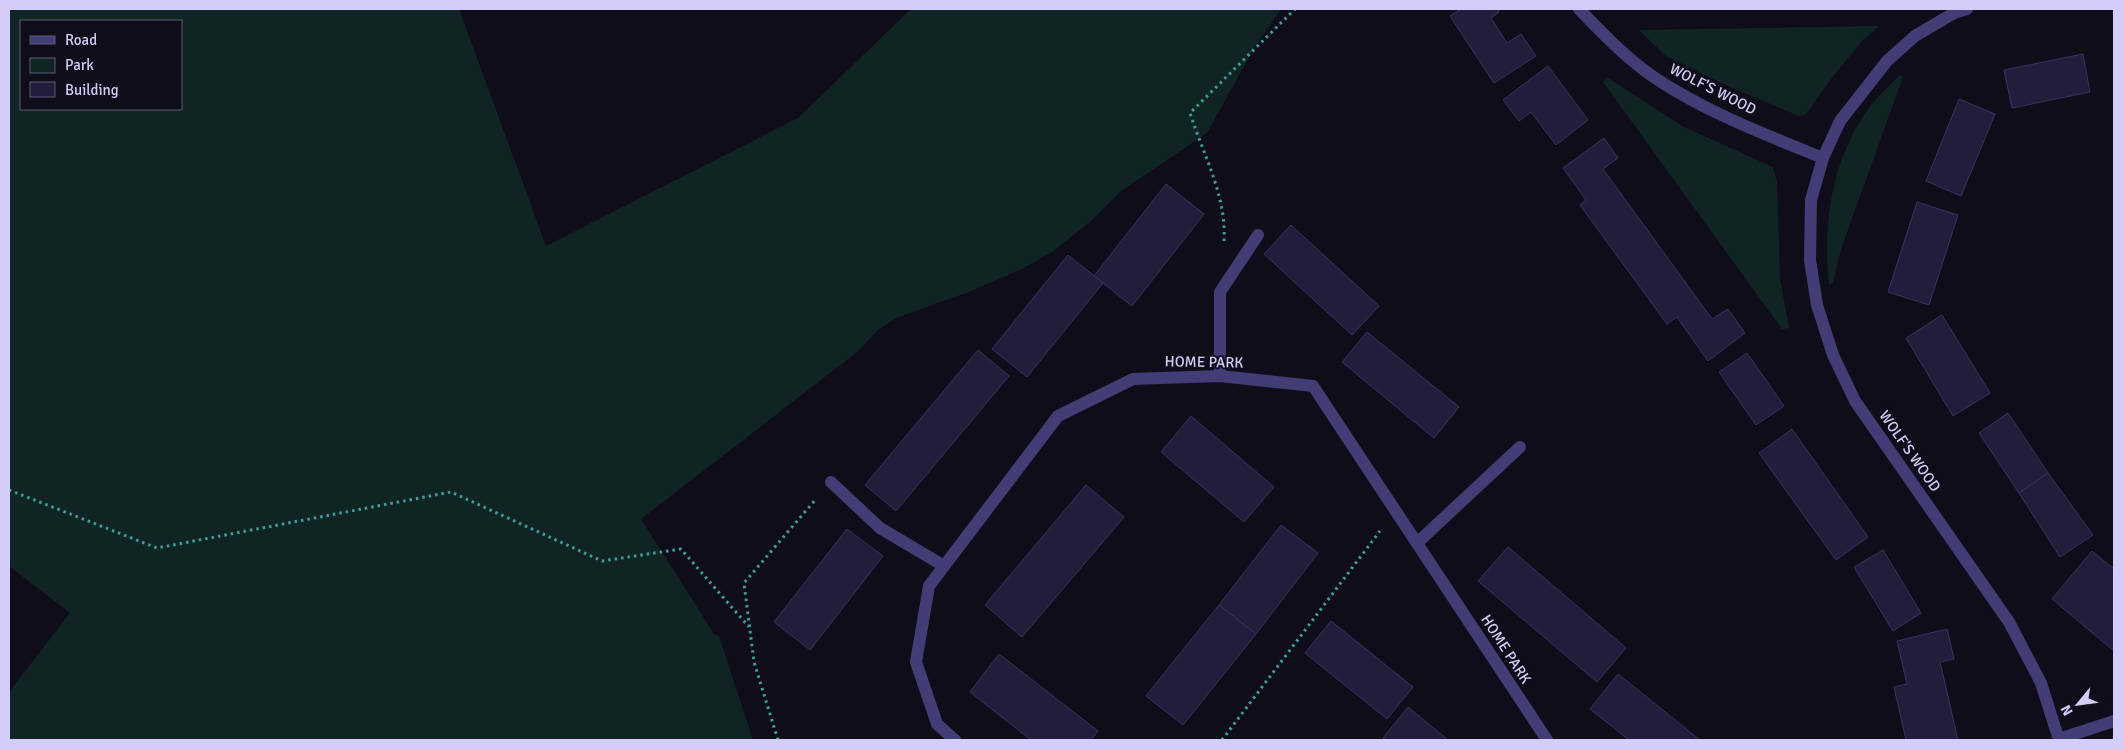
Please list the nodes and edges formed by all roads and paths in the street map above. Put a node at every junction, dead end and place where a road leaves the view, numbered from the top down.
1 (1295, 9) edge
2 (1579, 9) edge
3 (1967, 9) edge
4 (1823, 158) junction
5 (1258, 235) dead end
6 (1223, 247) dead end
7 (1220, 376) junction
8 (1520, 447) dead end
9 (831, 482) joint
10 (9, 490) edge
11 (1395, 511) junction
12 (1417, 544) junction
13 (944, 566) junction
14 (749, 627) junction
15 (2114, 721) edge
16 (778, 740) edge
17 (955, 740) edge
18 (1222, 740) edge
19 (1546, 740) edge
20 (2059, 740) edge

1 - 6 path
2 - 4 street, WOLF'S WOOD
3 - 4 street, WOLF'S WOOD
4 - 20 street, WOLF'S WOOD
5 - 7 street
7 - 11 street, HOME PARK
7 - 13 street, HOME PARK
8 - 12 street
9 - 13 street
9 - 14 path
10 - 14 path
11 - 12 street, HOME PARK
11 - 18 path
12 - 19 street, HOME PARK
13 - 17 street, HOME PARK
14 - 16 path
15 - 20 street, WOLF'S WOOD

